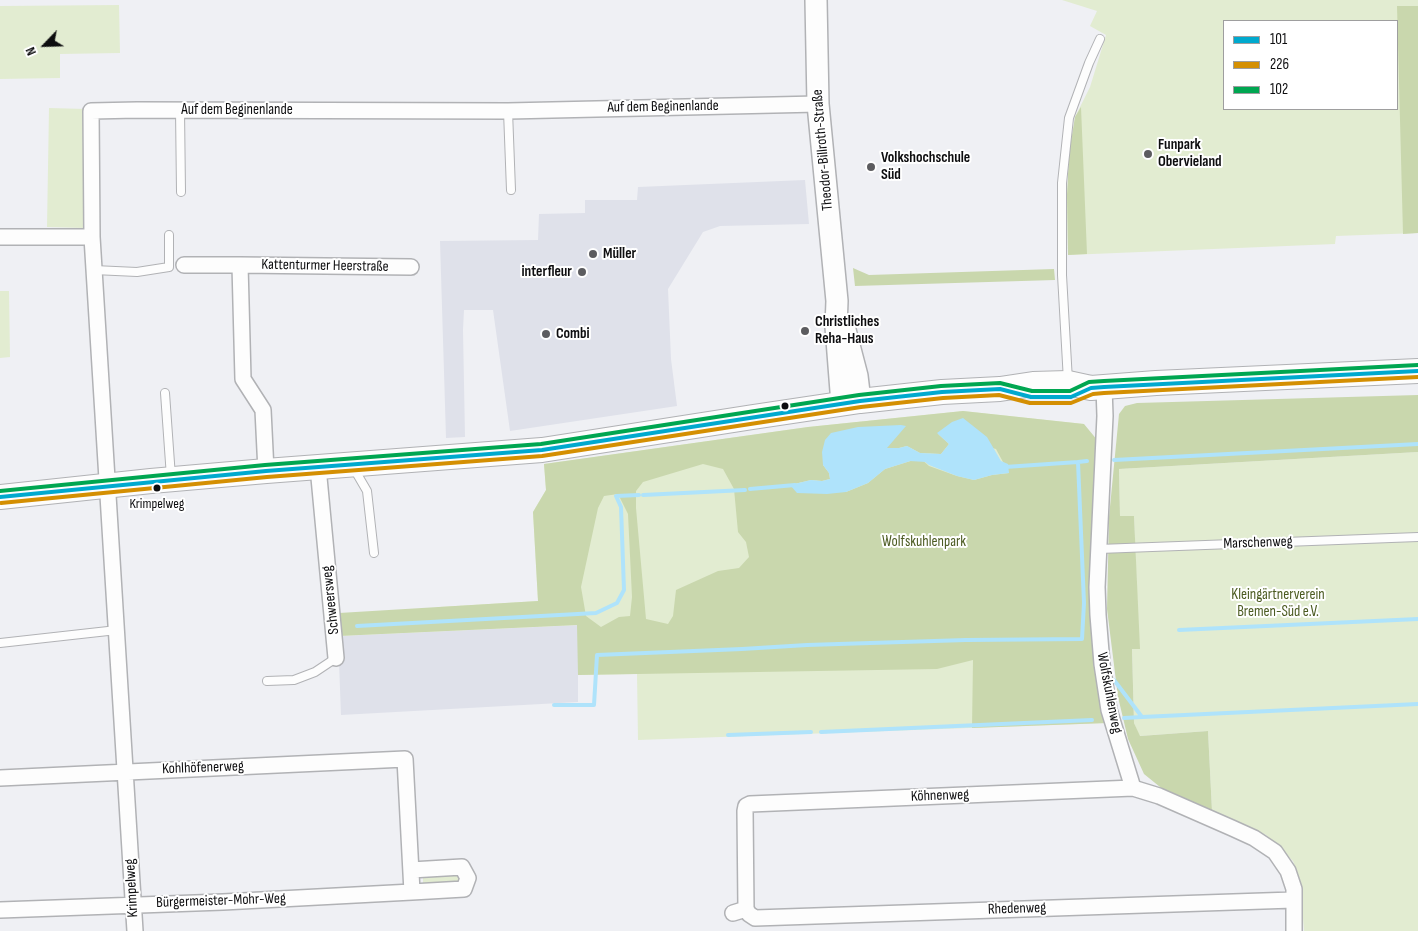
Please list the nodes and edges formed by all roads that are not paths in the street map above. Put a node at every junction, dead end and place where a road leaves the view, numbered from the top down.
1 (816, 0) edge
2 (1100, 39) dead end
3 (818, 104) junction
4 (180, 110) junction
5 (508, 111) junction
6 (511, 190) dead end
7 (181, 192) dead end
8 (169, 235) dead end
9 (0, 237) edge
10 (92, 237) junction
11 (184, 265) dead end
12 (240, 265) junction
13 (411, 267) dead end
14 (94, 270) junction
15 (1418, 371) edge
16 (1068, 383) junction
17 (1098, 387) junction
18 (1000, 389) junction
19 (165, 394) dead end
20 (851, 402) junction
21 (352, 466) junction
22 (318, 467) junction
23 (266, 471) junction
24 (172, 479) junction
25 (106, 486) junction
26 (0, 497) edge
27 (1418, 537) edge
28 (1099, 549) junction
29 (374, 554) dead end
30 (117, 630) junction
31 (0, 643) edge
32 (336, 658) joint
33 (268, 681) dead end
34 (126, 771) junction
35 (0, 778) edge
36 (1133, 788) junction
37 (746, 806) joint
38 (411, 870) junction
39 (412, 892) junction
40 (1293, 900) junction
41 (133, 904) junction
42 (0, 910) edge
43 (135, 931) edge
44 (1294, 931) edge

1 - 3 street, Theodor-Billroth-Straße
2 - 16 lane
3 - 5 street, Auf dem Beginenlande
3 - 20 street, Theodor-Billroth-Straße
4 - 5 street, Auf dem Beginenlande
4 - 7 lane
4 - 10 street, Auf dem Beginenlande
5 - 6 lane
8 - 14 lane
9 - 10 street
10 - 14 street, Auf dem Beginenlande
11 - 12 street, Kattenturmer Heerstraße
12 - 13 street, Kattenturmer Heerstraße
12 - 23 street, Kattenturmer Heerstraße
14 - 25 street, Auf dem Beginenlande
15 - 17 main road
16 - 17 main road
16 - 18 main road
17 - 18 main road
17 - 28 street, Wolfskuhlenweg
18 - 20 main road
19 - 24 lane
20 - 21 main road
21 - 22 main road
21 - 29 lane
22 - 23 main road
22 - 32 street, Schweersweg
23 - 24 main road
24 - 25 main road
25 - 26 main road
25 - 30 street, Krimpelweg
27 - 28 lane, Marschenweg
28 - 36 street, Wolfskuhlenweg
30 - 31 lane
30 - 34 street, Krimpelweg
32 - 33 lane, Schweersweg
34 - 35 street, Kohlhöfenerweg
34 - 38 street, Kohlhöfenerweg
34 - 41 street, Krimpelweg
36 - 37 street, Köhnenweg
36 - 40 street
37 - 40 street, Rhedenweg
38 - 39 street
38 - 39 street, Bürgermeister-Mohr-Weg
39 - 41 street, Bürgermeister-Mohr-Weg
40 - 44 street
41 - 42 street, Bürgermeister-Mohr-Weg
41 - 43 street, Krimpelweg

